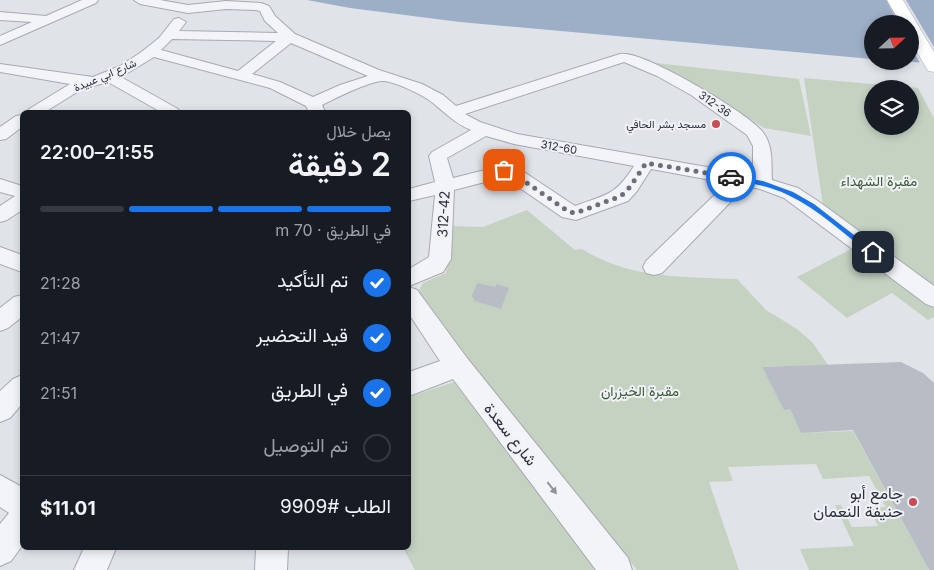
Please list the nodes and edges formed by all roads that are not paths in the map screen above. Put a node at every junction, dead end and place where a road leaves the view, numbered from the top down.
1 (92, 0) edge
2 (140, 0) edge
3 (895, 0) edge
4 (188, 9) junction
5 (904, 15) edge
6 (0, 16) edge
7 (46, 19) junction
8 (170, 35) junction
9 (290, 37) junction
10 (0, 41) edge
11 (919, 41) edge
12 (152, 52) junction
13 (934, 67) edge
14 (0, 68) edge
15 (242, 75) junction
16 (108, 76) junction
17 (383, 76) junction
18 (89, 82) junction
19 (315, 108) edge
20 (37, 110) edge
21 (159, 110) edge
22 (452, 112) junction
23 (20, 121) edge
24 (3, 130) edge
25 (484, 130) junction
26 (646, 163) junction
27 (20, 177) edge
28 (742, 179) junction
29 (763, 183) junction
30 (1, 185) edge
31 (445, 186) junction
32 (20, 191) edge
33 (411, 194) edge
34 (20, 202) edge
35 (0, 216) edge
36 (0, 255) edge
37 (20, 263) edge
38 (654, 267) dead end
39 (411, 277) edge
40 (934, 298) edge
41 (411, 299) edge
42 (20, 306) edge
43 (0, 321) edge
44 (458, 366) junction
45 (411, 383) edge
46 (20, 389) edge
47 (0, 409) edge
48 (0, 490) edge
49 (20, 503) edge
50 (20, 524) edge
51 (0, 550) edge
52 (99, 550) edge
53 (272, 550) edge
54 (90, 570) edge
55 (272, 570) edge
56 (616, 570) edge

1 - 7 street
2 - 4 street
3 - 5 main road
4 - 8 street, شارع ابي عبيدة
4 - 9 street
6 - 7 street
7 - 10 street
8 - 9 street, 312-60
8 - 12 street, شارع ابي عبيدة
9 - 15 street
9 - 17 street, 312-60
11 - 13 main road
12 - 15 street
12 - 16 street, شارع ابي عبيدة
14 - 18 street
15 - 19 street
16 - 18 street, شارع ابي عبيدة
16 - 21 street
17 - 19 street
17 - 22 street, 312-60
18 - 20 street, شارع ابي عبيدة
22 - 25 street, 312-60
22 - 29 street, 312-36
23 - 24 street
25 - 26 street, 312-60
25 - 31 street, 312-42
26 - 28 street, 312-60
26 - 31 street
27 - 30 street
28 - 29 street, 312-60
28 - 38 street
29 - 40 street, 312-60
30 - 32 street
31 - 33 street
31 - 39 street, 312-42
34 - 35 street
36 - 37 street
41 - 44 street, شارع سعدة
42 - 43 street
44 - 45 street
44 -> 56 street, شارع سعدة
46 - 47 street
48 - 49 street
50 - 51 street
52 - 54 street
53 - 55 street

